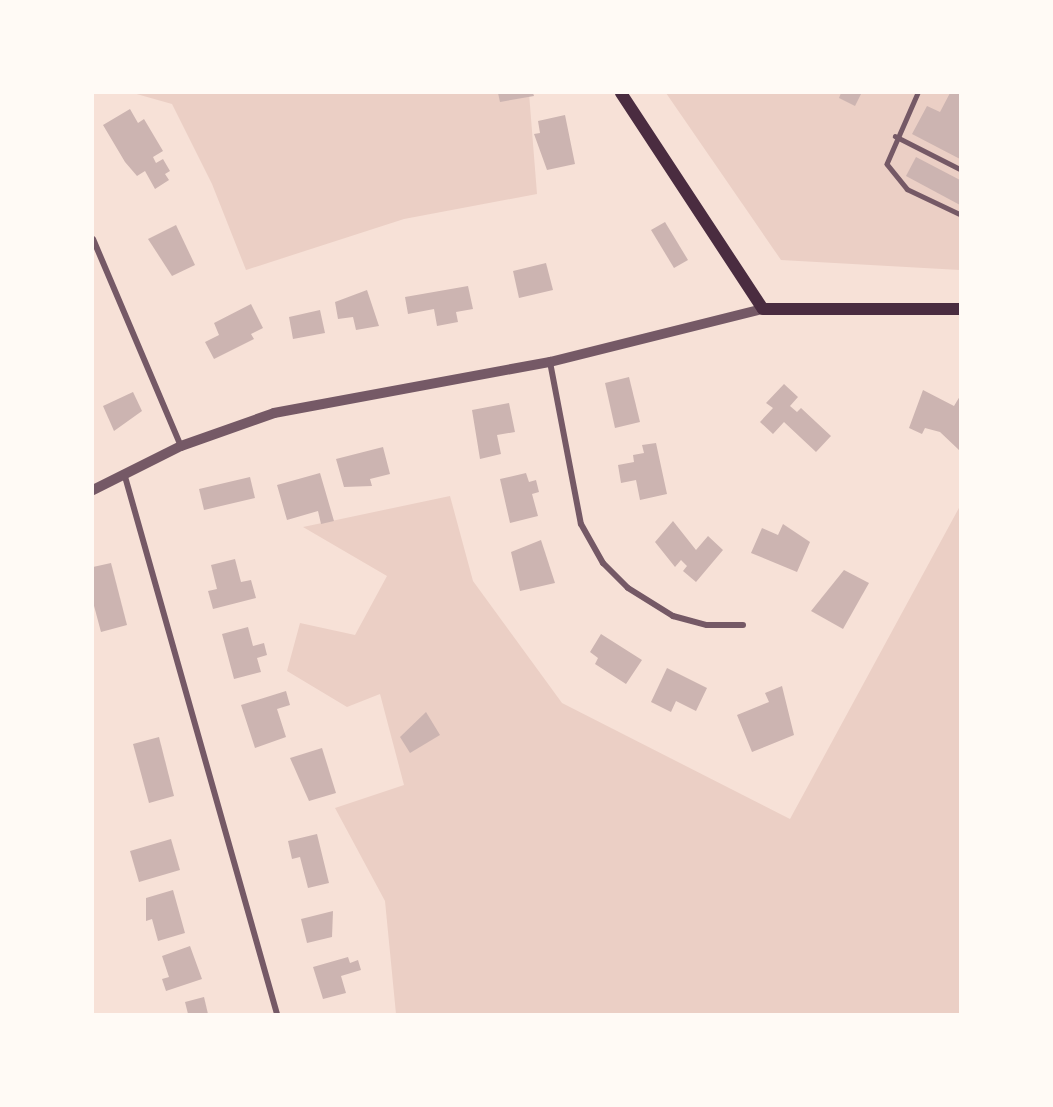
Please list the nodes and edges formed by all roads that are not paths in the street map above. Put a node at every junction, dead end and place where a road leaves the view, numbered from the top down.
1 (621, 93) edge
2 (918, 93) edge
3 (895, 136) junction
4 (960, 169) edge
5 (960, 214) edge
6 (93, 240) edge
7 (763, 309) junction
8 (960, 309) edge
9 (550, 362) junction
10 (181, 446) junction
11 (124, 473) junction
12 (93, 490) edge
13 (743, 625) dead end
14 (277, 1014) edge

1 - 7 main road
2 - 3 lane
3 - 4 lane
3 - 5 lane
6 - 10 street
7 - 8 main road
7 - 9 street
9 - 10 street
9 - 13 street
10 - 11 street
11 - 12 street
11 - 14 street

